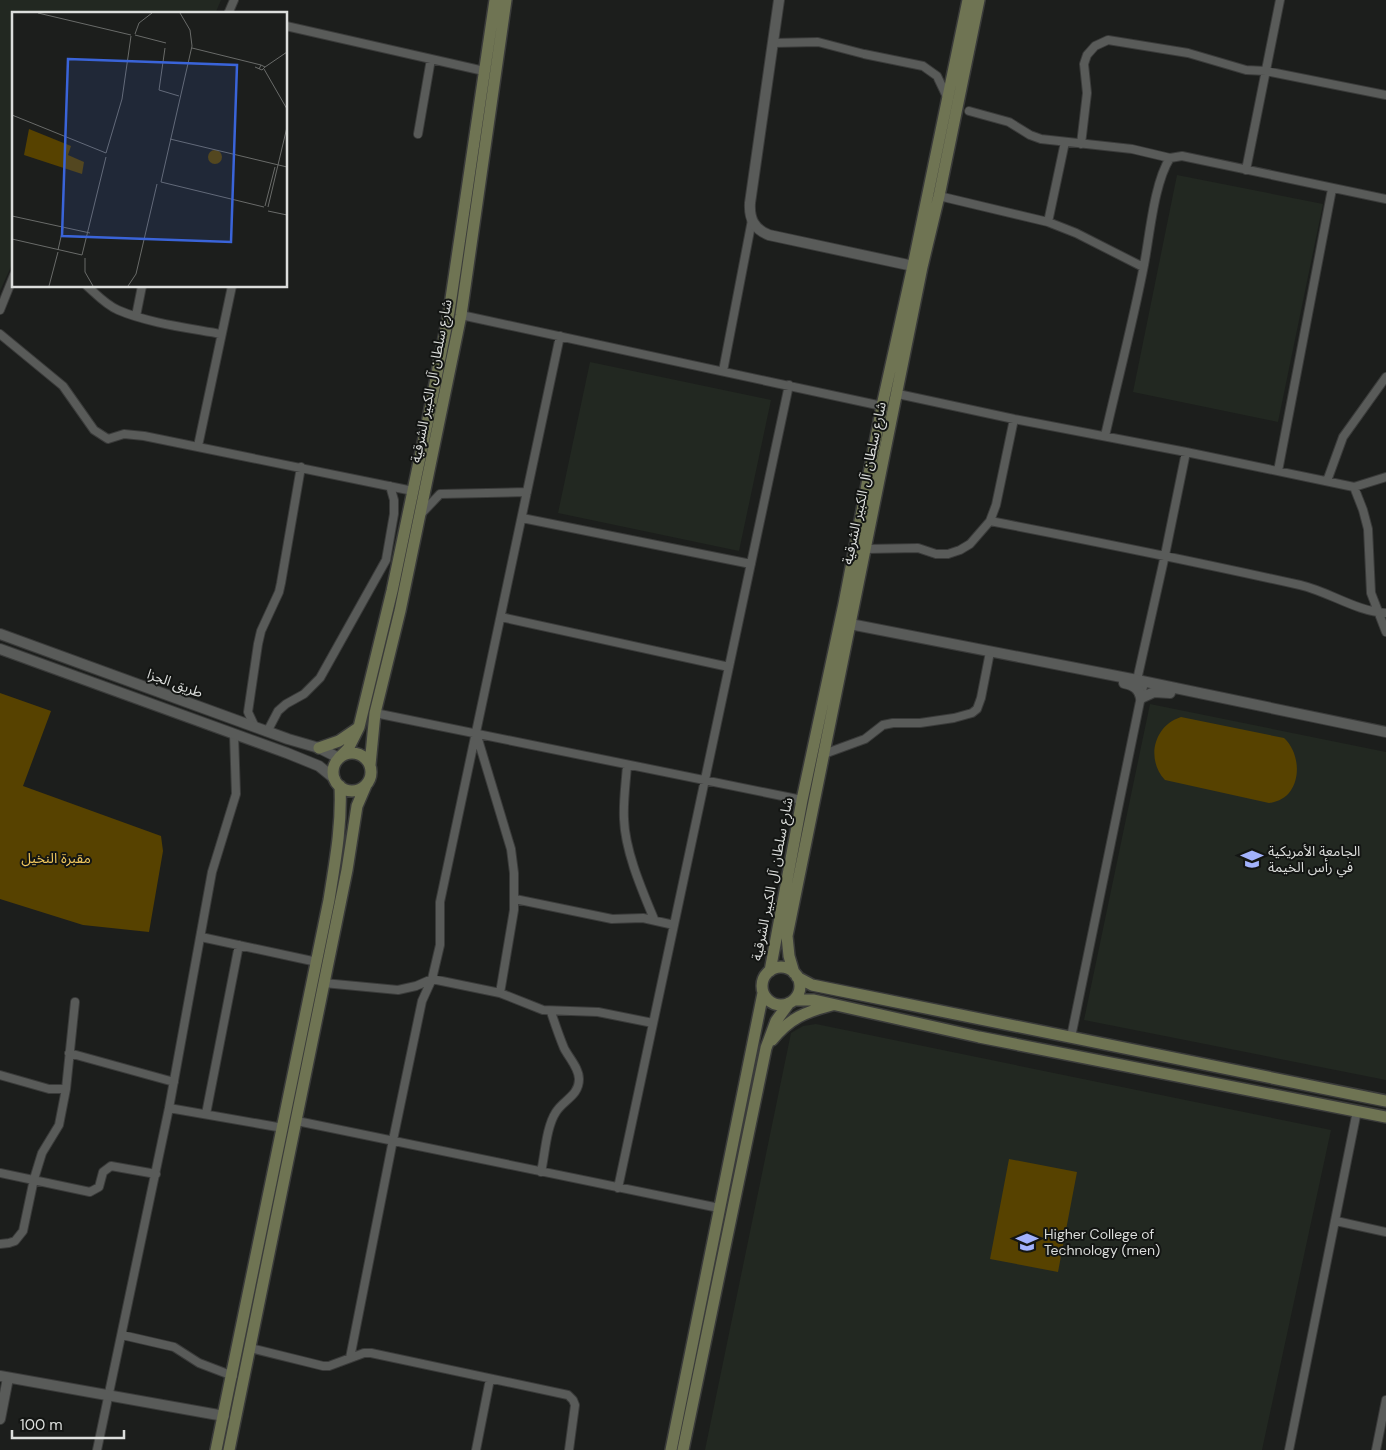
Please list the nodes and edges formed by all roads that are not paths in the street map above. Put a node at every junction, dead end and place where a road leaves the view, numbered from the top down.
1 (234, 0) edge
2 (495, 0) edge
3 (506, 0) edge
4 (779, 0) edge
5 (968, 0) edge
6 (979, 0) edge
7 (1280, 0) edge
8 (229, 12) edge
9 (288, 26) edge
10 (773, 43) junction
11 (431, 59) junction
12 (484, 71) junction
13 (1266, 71) junction
14 (1386, 95) edge
15 (948, 99) junction
16 (969, 111) dead end
17 (418, 134) dead end
18 (1065, 142) junction
19 (1081, 144) junction
20 (1170, 158) junction
21 (1246, 170) junction
22 (1332, 189) junction
23 (939, 196) junction
24 (1386, 199) edge
25 (752, 220) junction
26 (1048, 222) junction
27 (914, 266) junction
28 (1143, 267) junction
29 (12, 280) edge
30 (90, 288) edge
31 (142, 288) edge
32 (232, 288) edge
33 (0, 310) edge
34 (460, 315) junction
35 (136, 316) junction
36 (0, 334) edge
37 (221, 334) junction
38 (560, 336) junction
39 (723, 371) junction
40 (1386, 378) edge
41 (789, 385) junction
42 (898, 394) junction
43 (882, 406) junction
44 (1014, 419) junction
45 (1105, 436) junction
46 (198, 446) junction
47 (1186, 452) junction
48 (301, 468) junction
49 (1278, 471) junction
50 (1386, 477) edge
51 (427, 480) junction
52 (1327, 481) junction
53 (390, 486) junction
54 (1354, 487) junction
55 (413, 491) junction
56 (527, 492) junction
57 (440, 494) junction
58 (420, 515) junction
59 (522, 518) junction
60 (990, 521) junction
61 (866, 549) junction
62 (1165, 555) junction
63 (751, 564) junction
64 (1377, 612) junction
65 (1386, 613) edge
66 (501, 617) junction
67 (850, 624) junction
68 (1386, 632) edge
69 (0, 634) edge
70 (0, 649) edge
71 (990, 652) junction
72 (37, 663) junction
73 (729, 667) junction
74 (108, 673) junction
75 (1101, 673) junction
76 (1141, 681) junction
77 (1201, 694) junction
78 (1141, 698) junction
79 (248, 712) junction
80 (375, 713) junction
81 (235, 720) junction
82 (360, 726) junction
83 (255, 727) junction
84 (268, 732) junction
85 (1386, 732) edge
86 (234, 734) junction
87 (476, 734) junction
88 (319, 748) junction
89 (824, 754) junction
90 (339, 758) junction
91 (370, 765) junction
92 (627, 765) junction
93 (705, 780) junction
94 (338, 782) junction
95 (366, 785) junction
96 (802, 800) junction
97 (515, 899) junction
98 (654, 919) junction
99 (674, 925) junction
100 (201, 937) junction
101 (239, 945) junction
102 (317, 962) junction
103 (770, 971) junction
104 (796, 975) junction
105 (432, 979) junction
106 (324, 983) junction
107 (500, 993) junction
108 (763, 994) junction
109 (75, 1002) dead end
110 (791, 1002) junction
111 (834, 1005) junction
112 (551, 1012) junction
113 (653, 1023) junction
114 (1071, 1037) junction
115 (766, 1048) junction
116 (69, 1054) junction
117 (0, 1075) edge
118 (174, 1082) junction
119 (66, 1089) junction
120 (1386, 1101) edge
121 (169, 1108) junction
122 (1357, 1110) junction
123 (206, 1114) junction
124 (1386, 1116) edge
125 (297, 1121) junction
126 (283, 1128) junction
127 (393, 1140) junction
128 (541, 1172) junction
129 (0, 1173) edge
130 (156, 1174) junction
131 (34, 1180) junction
132 (618, 1188) junction
133 (719, 1208) junction
134 (1336, 1222) junction
135 (1386, 1232) edge
136 (0, 1244) edge
137 (122, 1335) junction
138 (250, 1348) junction
139 (350, 1358) junction
140 (233, 1376) junction
141 (4, 1377) edge
142 (490, 1378) junction
143 (108, 1396) junction
144 (1386, 1400) edge
145 (224, 1416) junction
146 (0, 1418) edge
147 (97, 1450) edge
148 (216, 1450) edge
149 (229, 1450) edge
150 (476, 1450) edge
151 (569, 1450) edge
152 (671, 1450) edge
153 (683, 1450) edge
154 (1289, 1450) edge
155 (1376, 1450) edge

1 - 8 street
2 - 12 main road, شارع سلطان آل الكبير الشرقية
3 - 34 main road, شارع سلطان آل الكبير الشرقية
4 - 10 street
5 - 15 main road, شارع سلطان آل الكبير الشرقية
6 - 23 main road, شارع سلطان آل الكبير الشرقية
7 - 13 street
9 - 11 street
10 - 15 street
10 - 25 street
11 - 12 street
11 - 17 street
12 - 55 main road, شارع سلطان آل الكبير الشرقية
13 - 14 street
13 - 19 street
13 - 21 street
15 - 27 main road, شارع سلطان آل الكبير الشرقية
16 - 18 street
18 - 19 street
18 - 26 street
19 - 20 street
20 - 21 street
20 - 28 street
21 - 22 street
22 - 24 street
22 - 49 street
23 - 26 street
23 - 42 main road, شارع سلطان آل الكبير الشرقية
25 - 27 street
25 - 39 street
26 - 28 street
27 - 43 main road, شارع سلطان آل الكبير الشرقية
28 - 45 street
29 - 33 street
30 - 35 street
31 - 35 street
32 - 37 street
34 - 38 street
34 - 51 main road, شارع سلطان آل الكبير الشرقية
35 - 37 street
36 - 46 street
37 - 46 street
38 - 39 street
38 - 56 street
39 - 41 street
40 - 52 street
41 - 43 street
41 - 63 street
42 - 44 street
42 - 61 main road, شارع سلطان آل الكبير الشرقية
43 - 96 main road, شارع سلطان آل الكبير الشرقية
44 - 45 street
44 - 60 street
45 - 47 street
46 - 48 street
47 - 49 street
47 - 62 street
48 - 53 street
48 - 79 street
49 - 52 street
50 - 54 street
51 - 57 street
51 - 58 main road, شارع سلطان آل الكبير الشرقية
52 - 54 street
53 - 55 street
53 - 84 street
54 - 64 street
55 - 82 main road, شارع سلطان آل الكبير الشرقية
56 - 57 street
56 - 59 street
57 - 58 street
58 - 80 main road, شارع سلطان آل الكبير الشرقية
59 - 63 street
59 - 66 street
60 - 61 street
60 - 62 street
61 - 67 main road, شارع سلطان آل الكبير الشرقية
62 - 64 street
62 - 76 street
63 - 73 street
64 - 65 street
64 - 68 street
66 - 73 street
66 - 87 street
67 - 71 street
67 - 89 main road, شارع سلطان آل الكبير الشرقية
69 - 74 street, طريق الجزا
70 - 72 street, طريق الجزا
71 - 75 street
71 - 89 street
72 - 74 street
72 - 86 street, طريق الجزا
73 - 93 street
74 - 81 street, طريق الجزا
75 - 76 street
75 - 78 street
76 - 77 street
76 - 78 street
77 - 78 street
77 - 85 street
78 - 114 street
79 - 81 street
79 - 83 street
80 - 87 street
80 - 91 main road, شارع سلطان آل الكبير الشرقية
81 - 83 street, طريق الجزا
82 - 88 main road
82 - 90 main road, شارع سلطان آل الكبير الشرقية
83 - 84 street, طريق الجزا
84 - 88 street, طريق الجزا
86 - 94 street, طريق الجزا
86 - 100 street
87 - 92 street
87 - 97 street
87 - 105 street
88 - 90 street, طريق الجزا
89 - 104 main road, شارع سلطان آل الكبير الشرقية
90 - 91 main road
90 - 94 main road
91 - 95 main road
92 - 93 street
92 - 98 street
93 - 96 street
93 - 99 street
94 - 95 main road
94 - 102 main road
95 - 106 main road
96 - 103 main road, شارع سلطان آل الكبير الشرقية
97 - 98 street
97 - 107 street
98 - 99 street
99 - 113 street
100 - 101 street
100 - 118 street
101 - 102 street
101 - 123 street
102 - 126 main road
103 - 104 main road
103 - 108 main road
104 - 110 main road
104 - 114 main road
105 - 106 street
105 - 107 street
105 - 127 street
106 - 125 main road
107 - 112 street
108 - 110 main road
108 - 133 main road
109 - 116 street
110 - 111 main road
110 - 115 main road
111 - 115 main road
111 - 122 main road
112 - 113 street
112 - 128 street
113 - 132 street
114 - 120 main road
115 - 153 main road
116 - 118 street
116 - 119 street
117 - 119 street
118 - 121 street
119 - 131 street
121 - 123 street
121 - 130 street
122 - 124 main road
122 - 134 street
123 - 126 street
125 - 127 street
125 - 138 main road
126 - 140 main road
127 - 128 street
127 - 139 street
128 - 132 street
129 - 131 street
130 - 131 street
130 - 137 street
131 - 136 street
132 - 133 street
133 - 152 main road
134 - 135 street
134 - 154 street
137 - 140 street
137 - 143 street
138 - 139 street
138 - 149 main road
139 - 142 street
140 - 145 main road
141 - 143 street
141 - 146 street
142 - 150 street
142 - 151 street
143 - 145 street
143 - 147 street
144 - 155 street
145 - 148 main road

